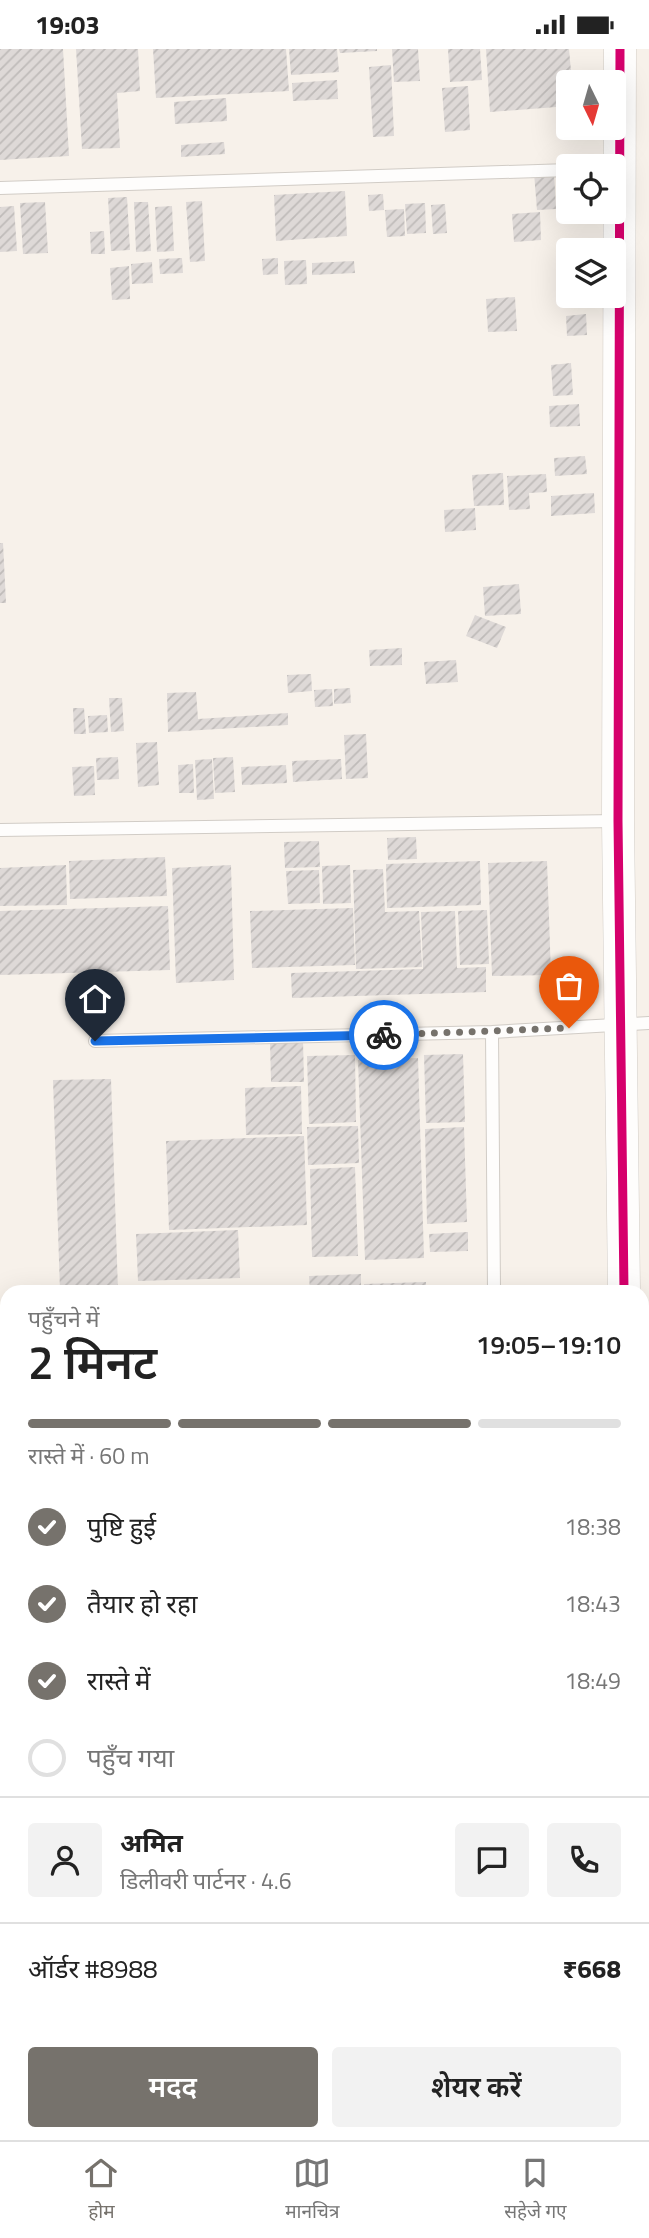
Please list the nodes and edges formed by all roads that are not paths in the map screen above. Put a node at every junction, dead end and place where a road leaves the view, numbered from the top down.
1 (620, 49) edge
2 (618, 154) edge
3 (556, 170) edge
4 (0, 188) edge
5 (618, 224) edge
6 (618, 821) junction
7 (0, 830) edge
8 (635, 1024) edge
9 (492, 1032) junction
10 (95, 1041) dead end
11 (494, 1285) edge
12 (624, 1285) edge

1 - 2 street
3 - 4 lane
5 - 6 street
6 - 7 lane
6 - 8 street
8 - 9 lane
8 - 12 street
9 - 10 lane
9 - 11 lane

